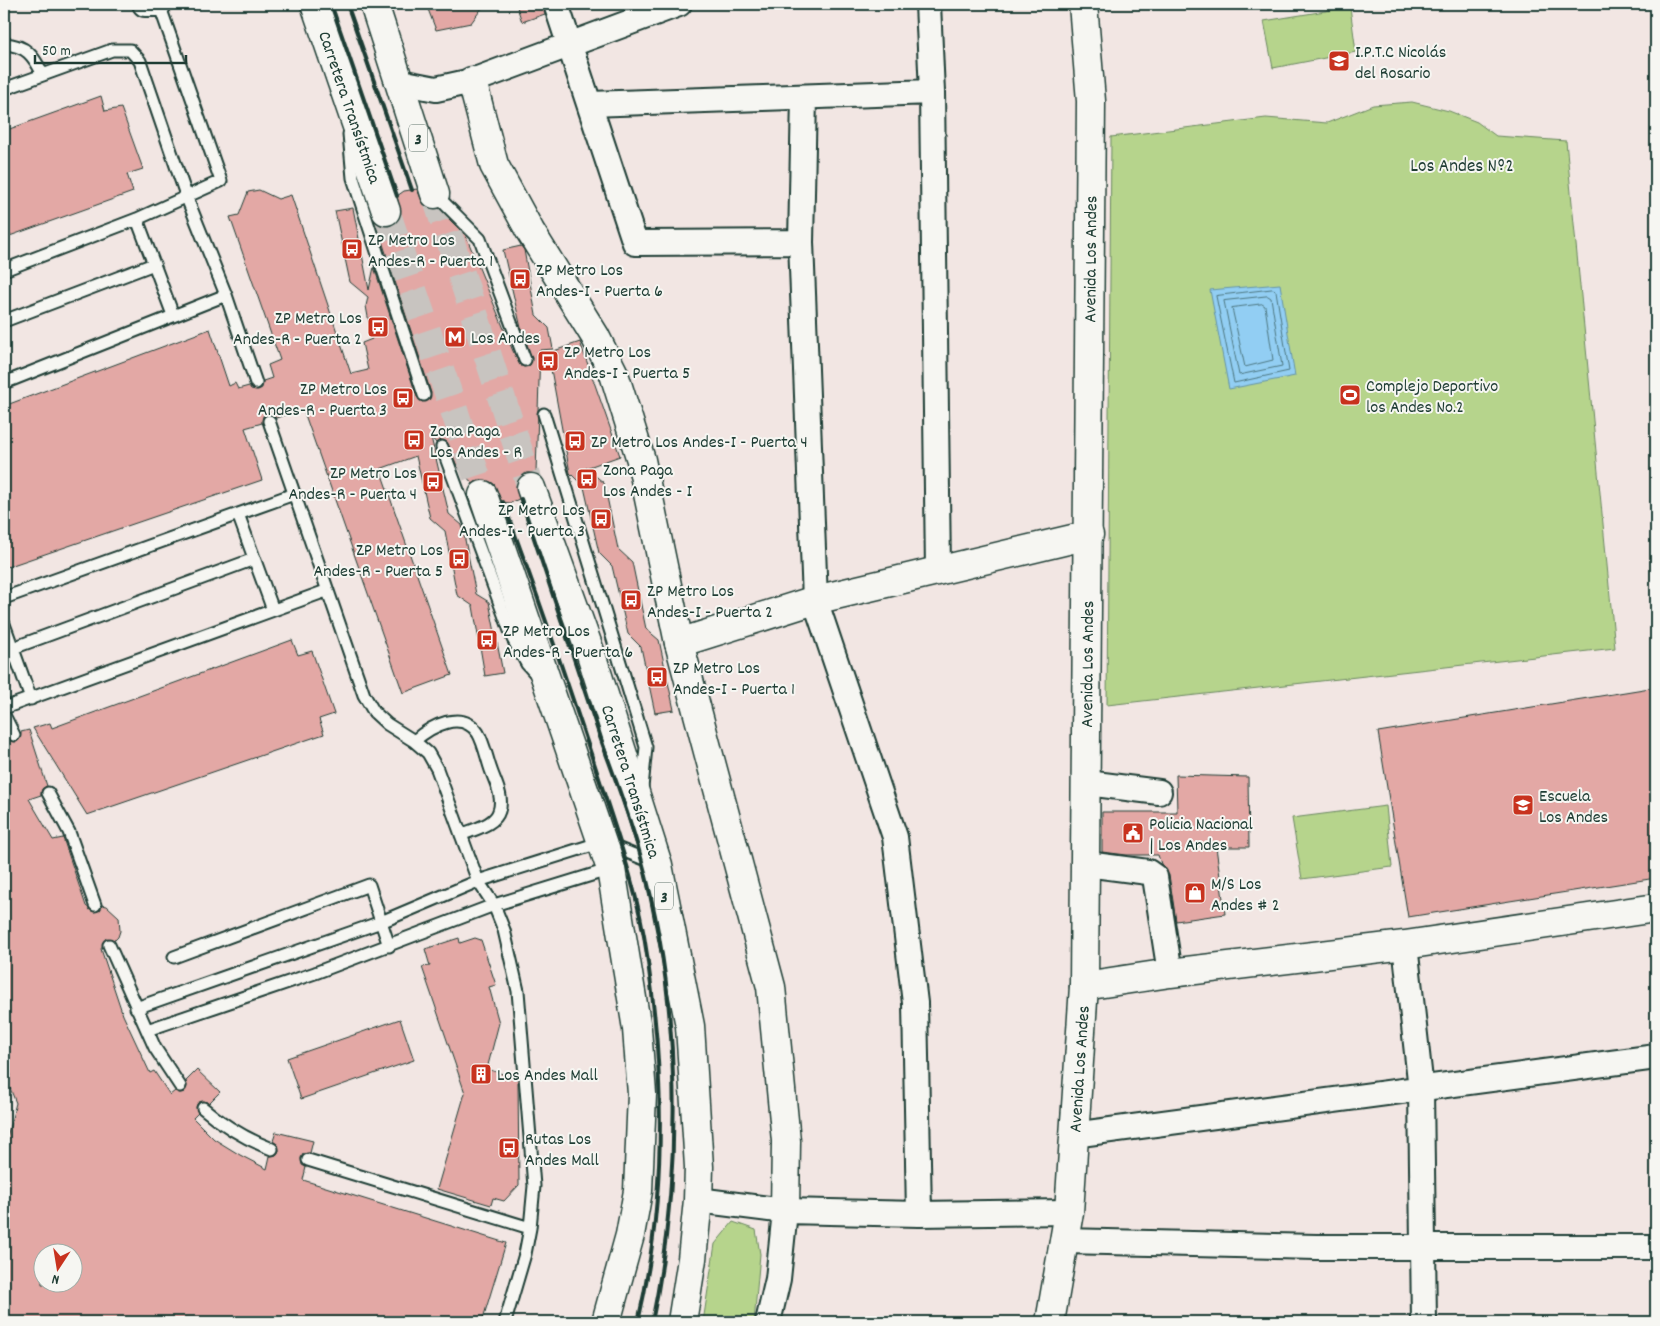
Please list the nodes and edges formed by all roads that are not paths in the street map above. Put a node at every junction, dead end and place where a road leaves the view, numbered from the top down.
1 (146, 4) edge
2 (159, 4) edge
3 (315, 4) edge
4 (374, 4) edge
5 (556, 4) edge
6 (679, 4) edge
7 (928, 4) edge
8 (1083, 4) edge
9 (570, 43) junction
10 (4, 44) edge
11 (43, 75) junction
12 (472, 81) junction
13 (400, 82) junction
14 (4, 89) edge
15 (932, 92) junction
16 (804, 97) junction
17 (590, 104) junction
18 (349, 105) junction
19 (435, 194) joint
20 (187, 198) junction
21 (386, 211) tunnel mouth
22 (137, 219) junction
23 (801, 242) junction
24 (154, 264) junction
25 (4, 270) edge
26 (226, 296) junction
27 (173, 315) junction
28 (4, 321) edge
29 (525, 360) dead end
30 (4, 383) edge
31 (256, 383) dead end
32 (424, 395) dead end
33 (544, 414) dead end
34 (269, 420) dead end
35 (442, 447) dead end
36 (531, 488) tunnel mouth
37 (294, 494) junction
38 (483, 495) tunnel mouth
39 (238, 514) junction
40 (1089, 535) junction
41 (254, 559) junction
42 (938, 571) junction
43 (326, 591) junction
44 (4, 598) edge
45 (816, 600) junction
46 (273, 610) junction
47 (4, 624) edge
48 (679, 642) junction
49 (13, 648) junction
50 (550, 689) junction
51 (31, 699) junction
52 (4, 708) edge
53 (4, 715) edge
54 (14, 735) dead end
55 (414, 740) junction
56 (1087, 783) junction
57 (1159, 792) dead end
58 (48, 793) dead end
59 (640, 810) junction
60 (461, 834) junction
61 (602, 842) junction
62 (1086, 864) junction
63 (658, 865) junction
64 (610, 869) junction
65 (478, 882) junction
66 (494, 904) junction
67 (95, 906) dead end
68 (1656, 908) edge
69 (381, 922) junction
70 (108, 944) dead end
71 (1405, 945) junction
72 (389, 946) junction
73 (174, 957) dead end
74 (1170, 973) junction
75 (1084, 986) junction
76 (136, 1008) junction
77 (147, 1030) junction
78 (1656, 1057) edge
79 (180, 1086) dead end
80 (1421, 1089) junction
81 (203, 1108) dead end
82 (1073, 1134) junction
83 (272, 1149) dead end
84 (308, 1160) dead end
85 (698, 1200) junction
86 (786, 1211) junction
87 (1069, 1212) junction
88 (919, 1214) junction
89 (530, 1228) junction
90 (1064, 1240) junction
91 (628, 1242) junction
92 (1423, 1247) junction
93 (1656, 1248) edge
94 (505, 1322) edge
95 (606, 1322) edge
96 (617, 1322) edge
97 (682, 1322) edge
98 (768, 1322) edge
99 (1050, 1322) edge
100 (1424, 1322) edge

1 - 2 street
2 - 20 lane
3 - 18 street, Carretera Transístmica
4 - 13 street, 3
5 - 9 street
6 - 9 street
7 - 15 street
8 - 40 street, Avenida Los Andes
9 - 12 street
9 - 17 street
10 - 11 lane
11 - 14 lane
11 - 20 lane
12 - 13 street
12 - 48 street
13 - 19 street, 3
15 - 16 street
15 - 42 street
16 - 17 street
16 - 23 street
17 - 23 street
18 - 21 street, Carretera Transístmica
18 - 32 lane
19 - 29 lane
20 - 22 lane
20 - 26 lane
22 - 24 lane
22 - 25 lane
23 - 45 street
24 - 27 lane
24 - 28 lane
26 - 27 lane
26 - 31 lane
27 - 30 lane
33 - 59 lane
34 - 37 lane
35 - 50 lane
36 - 59 street, Carretera Transístmica / 3
37 - 39 lane
37 - 43 lane
38 - 50 street
39 - 41 lane
39 - 44 lane
40 - 42 street
40 - 56 street, Avenida Los Andes
41 - 46 lane
41 - 49 lane
42 - 45 street
43 - 46 lane
43 - 55 lane
45 - 48 street
45 - 88 street
46 - 51 lane
47 - 49 lane
48 - 86 street
49 - 51 lane
50 - 61 street
51 - 52 lane
53 - 54 lane
55 - 60 lane
55 - 60 lane
56 - 57 street
56 - 62 street, Avenida Los Andes
58 - 67 lane
59 - 63 street, Carretera Transístmica / 3
60 - 65 lane
61 - 63 lane
61 - 64 street
61 - 65 lane
62 - 74 street
62 - 75 street, Avenida Los Andes
63 - 85 street, Carretera Transístmica / 3
64 - 66 lane
64 - 91 street
65 - 66 lane
65 - 69 lane
66 - 72 lane
66 - 89 lane
68 - 71 street
69 - 72 lane
69 - 73 lane
69 - 76 lane
70 - 76 lane
71 - 74 street
71 - 80 street
72 - 77 lane
74 - 75 street
75 - 82 street, Avenida Los Andes
76 - 77 lane
77 - 79 lane
78 - 80 street
80 - 82 street
80 - 92 street
81 - 83 lane
82 - 87 street, Avenida Los Andes
84 - 89 lane
85 - 86 street
85 - 97 street, Carretera Transístmica / 3
86 - 88 street
86 - 98 street
87 - 88 street
87 - 90 street, Avenida Los Andes
89 - 94 lane
90 - 92 street
90 - 99 street, Avenida Los Andes
91 - 95 street
91 - 96 street
92 - 93 street
92 - 100 street

